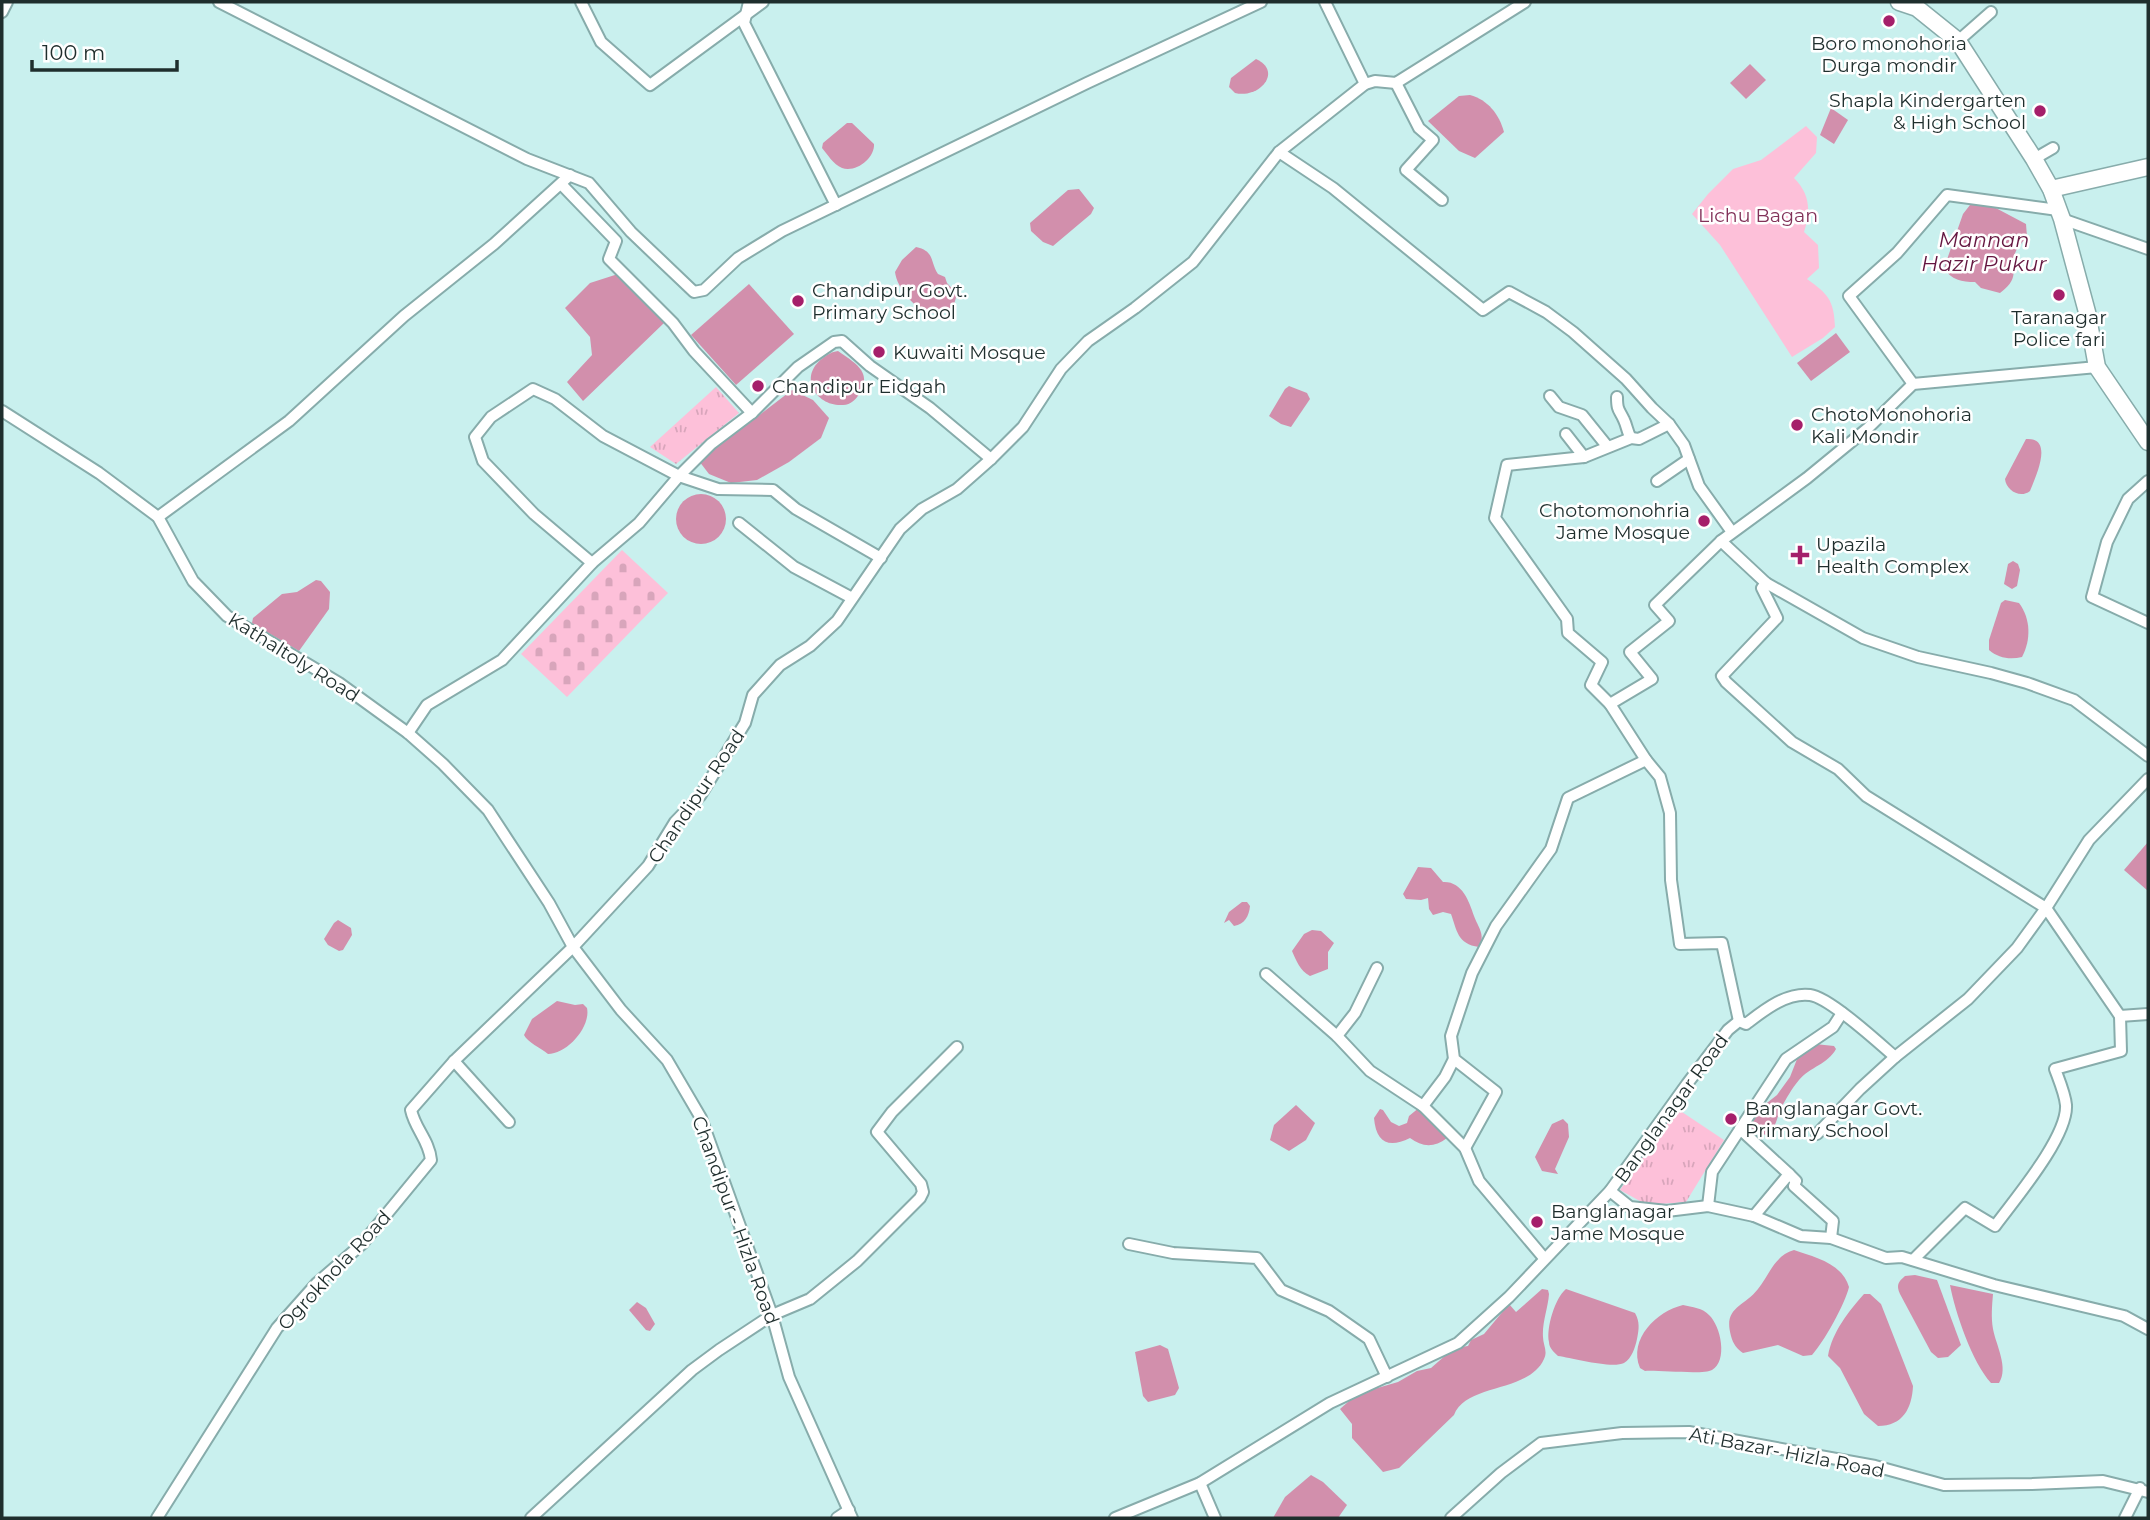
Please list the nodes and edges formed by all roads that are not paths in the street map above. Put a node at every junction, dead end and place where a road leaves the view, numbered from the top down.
1 (7, 2) edge
2 (219, 2) edge
3 (581, 2) edge
4 (749, 2) edge
5 (763, 2) edge
6 (1261, 2) edge
7 (1325, 2) edge
8 (1525, 2) edge
9 (1899, 2) edge
10 (1919, 5) edge
11 (2, 12) edge
12 (1991, 12) dead end
13 (745, 14) junction
14 (1958, 41) junction
15 (1396, 83) junction
16 (1365, 84) junction
17 (2053, 148) dead end
18 (1279, 152) junction
19 (2034, 159) junction
20 (2148, 167) edge
21 (570, 175) junction
22 (561, 184) junction
23 (2050, 189) junction
24 (1442, 200) dead end
25 (836, 205) junction
26 (2060, 215) junction
27 (2148, 248) edge
28 (2096, 364) junction
29 (1913, 384) junction
30 (1550, 396) dead end
31 (1617, 397) dead end
32 (2, 411) edge
33 (752, 413) junction
34 (1669, 424) junction
35 (1566, 434) dead end
36 (1630, 438) junction
37 (2148, 442) edge
38 (1607, 446) junction
39 (1584, 457) junction
40 (991, 459) junction
41 (1689, 459) junction
42 (679, 476) junction
43 (1657, 481) dead end
44 (2148, 481) edge
45 (158, 517) junction
46 (739, 523) dead end
47 (1732, 532) junction
48 (1721, 541) junction
49 (881, 558) junction
50 (592, 563) junction
51 (1766, 583) junction
52 (852, 598) junction
53 (2148, 623) edge
54 (1610, 704) junction
55 (408, 733) junction
56 (2148, 756) edge
57 (1646, 760) junction
58 (2148, 779) edge
59 (2046, 908) junction
60 (573, 947) junction
61 (1377, 968) dead end
62 (1265, 974) dead end
63 (1842, 1013) junction
64 (2148, 1014) edge
65 (2120, 1016) junction
66 (1739, 1021) junction
67 (1337, 1036) junction
68 (957, 1046) dead end
69 (1895, 1057) junction
70 (1454, 1059) junction
71 (454, 1061) junction
72 (1423, 1106) junction
73 (509, 1122) dead end
74 (1740, 1129) junction
75 (1818, 1134) dead end
76 (1465, 1148) junction
77 (1789, 1174) junction
78 (1610, 1191) junction
79 (1708, 1206) junction
80 (1754, 1216) junction
81 (1830, 1238) junction
82 (1129, 1244) dead end
83 (1544, 1258) junction
84 (1913, 1260) junction
85 (772, 1315) junction
86 (2148, 1329) edge
87 (1387, 1377) junction
88 (1200, 1483) junction
89 (2144, 1490) edge
90 (850, 1514) edge
91 (157, 1518) edge
92 (531, 1518) edge
93 (837, 1518) edge
94 (1115, 1518) edge
95 (1215, 1518) edge
96 (1451, 1518) edge
97 (2125, 1518) edge

1 - 11 street
2 - 21 street
3 - 13 street
4 - 13 street
5 - 13 street
6 - 25 street
7 - 16 street
8 - 15 street
9 - 10 main road
10 - 14 main road
12 - 14 street
13 - 25 street
14 - 19 main road
15 - 16 street
15 - 24 street
16 - 18 street, Chandipur Road
17 - 19 street
18 - 34 street
18 - 40 street, Chandipur Road
19 - 23 main road
20 - 23 main road
21 - 22 street
21 - 25 street
22 - 33 street
22 - 45 street
23 - 26 main road
26 - 27 street
26 - 28 main road
26 - 29 street
28 - 29 street
28 - 37 main road
29 - 47 street
30 - 38 street
31 - 36 street
32 - 45 street, Kathaltoly Road
33 - 40 street
33 - 42 street
34 - 36 street
34 - 41 street
35 - 39 street
36 - 38 street
38 - 39 street
39 - 54 street
40 - 49 street, Chandipur Road
41 - 43 street
41 - 47 street
42 - 49 street
42 - 50 street
42 - 50 street
44 - 53 street
45 - 55 street, Kathaltoly Road
46 - 52 street
47 - 48 street
48 - 51 street
48 - 54 street
49 - 52 street, Chandipur Road
50 - 55 street
51 - 56 street
51 - 59 street
52 - 60 street, Chandipur Road
54 - 57 street
55 - 60 street, Kathaltoly Road
57 - 66 street
57 - 70 street
58 - 59 street
59 - 65 street
59 - 69 street
60 - 71 street, Ogrokhola Road
60 - 85 street, Chandipur - Hizla Road
61 - 67 street
62 - 67 street
63 - 66 street, Banglanagar Road
63 - 69 street, Banglanagar Road
63 - 74 street
64 - 65 street
65 - 84 street
66 - 78 street, Banglanagar Road
67 - 72 street
68 - 85 street
69 - 75 street
70 - 72 street
70 - 76 street
71 - 73 street
71 - 91 street, Ogrokhola Road
72 - 76 street
74 - 77 street
74 - 79 street
76 - 83 street
77 - 80 street
77 - 81 street
78 - 79 street
78 - 83 street, Banglanagar Road
79 - 80 street
80 - 81 street
81 - 84 street
82 - 87 street
83 - 87 street, Banglanagar Road
84 - 86 street
85 - 90 street, Chandipur - Hizla Road
85 - 92 street
87 - 88 street, Banglanagar Road
88 - 94 street
88 - 95 street
89 - 96 street, Ati Bazar- Hizla Road
89 - 97 street
90 - 93 street

